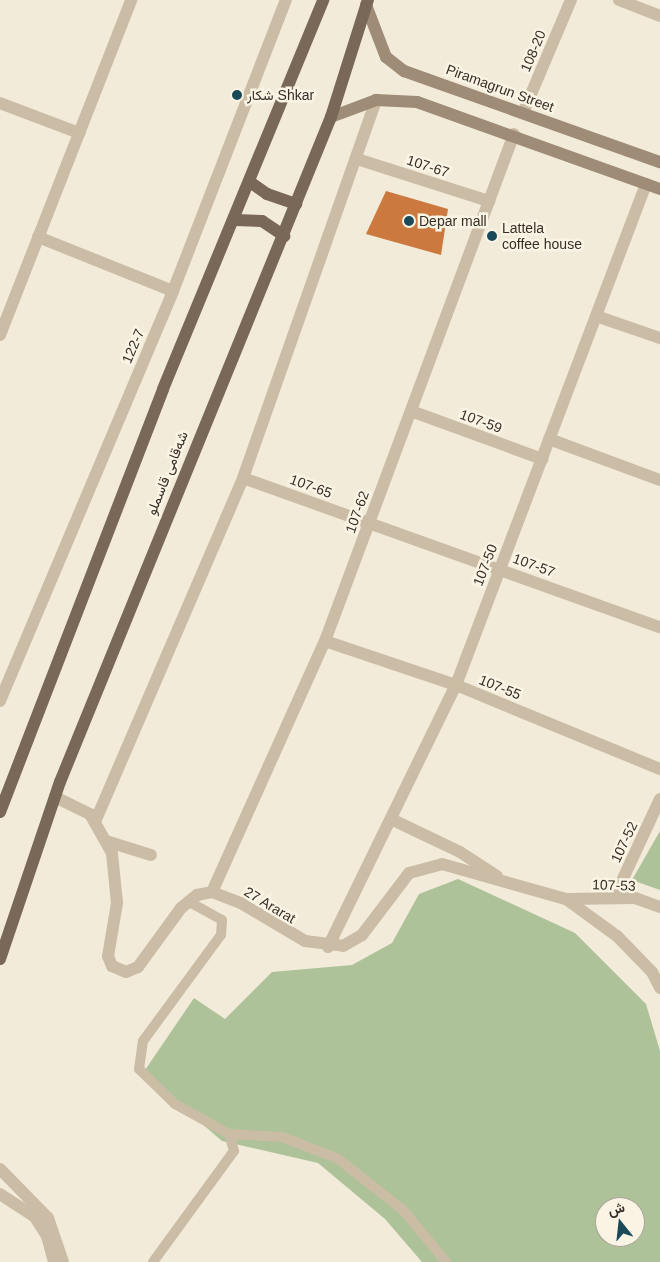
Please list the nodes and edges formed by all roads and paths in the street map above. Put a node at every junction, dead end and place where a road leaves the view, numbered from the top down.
1 (131, 0) edge
2 (286, 0) edge
3 (323, 0) edge
4 (571, 0) edge
5 (619, 0) edge
6 (367, 3) edge
7 (660, 16) edge
8 (376, 100) junction
9 (0, 103) edge
10 (523, 113) junction
11 (331, 117) junction
12 (79, 133) junction
13 (514, 134) junction
14 (357, 159) junction
15 (660, 162) edge
16 (250, 182) junction
17 (646, 184) junction
18 (660, 189) edge
19 (489, 201) junction
20 (296, 204) junction
21 (235, 220) junction
22 (284, 236) junction
23 (38, 238) junction
24 (173, 291) junction
25 (596, 316) junction
26 (0, 335) edge
27 (660, 338) edge
28 (411, 411) junction
29 (549, 439) junction
30 (542, 459) junction
31 (242, 478) junction
32 (660, 480) edge
33 (369, 523) junction
34 (500, 569) junction
35 (660, 627) edge
36 (325, 641) junction
37 (456, 685) junction
38 (0, 701) edge
39 (660, 769) edge
40 (55, 797) junction
41 (660, 799) edge
42 (0, 812) edge
43 (393, 820) junction
44 (95, 822) junction
45 (106, 841) junction
46 (151, 855) dead end
47 (497, 876) junction
48 (212, 892) junction
49 (566, 898) junction
50 (614, 898) junction
51 (189, 902) junction
52 (660, 907) edge
53 (328, 947) junction
54 (0, 959) edge
55 (660, 988) edge
56 (229, 1134) junction
57 (0, 1169) edge
58 (0, 1194) edge
59 (54, 1262) edge
60 (64, 1262) edge
61 (153, 1262) edge
62 (446, 1262) edge

1 - 12 street
2 - 24 street, 122-7
3 - 16 main road
4 - 10 street, 108-20
5 - 7 street
6 - 10 main road, Piramagrun Street
6 - 11 main road, شەقامی قاسملو
8 - 11 main road
8 - 13 main road
8 - 14 street
9 - 12 street
10 - 15 main road, Piramagrun Street
11 - 20 main road, شەقامی قاسملو
12 - 23 street
13 - 17 main road
13 - 19 street, 107-62
14 - 19 street, 107-67
14 - 31 street
16 - 20 main road
16 - 21 main road
17 - 18 main road
17 - 25 street, 107-50
19 - 28 street, 107-62
20 - 22 main road, شەقامی قاسملو
21 - 22 main road
21 - 42 main road
22 - 40 main road, شەقامی قاسملو
23 - 24 street
23 - 26 street
24 - 38 street, 122-7
25 - 27 street
25 - 29 street, 107-50
28 - 30 street, 107-59
28 - 33 street, 107-62
29 - 30 street, 107-50
29 - 32 street
30 - 34 street, 107-50
31 - 33 street, 107-65
31 - 44 street
33 - 34 street, 107-57
33 - 36 street, 107-62
34 - 35 street, 107-57
34 - 37 street, 107-50
36 - 37 street, 107-55
36 - 48 street, 107-62
37 - 39 street, 107-55
37 - 43 street, 107-50
40 - 44 street
40 - 54 main road, شەقامی قاسملو
41 - 50 street, 107-52
43 - 47 street
43 - 53 street, 107-50
44 - 45 street
45 - 46 street
45 - 51 street
47 - 49 street
47 - 53 street
48 - 51 street
48 - 53 street, 27 Ararat
49 - 50 street, 107-53
49 - 55 street
50 - 52 street, 107-53
51 - 56 lane
56 - 61 lane
56 - 62 lane
57 - 60 street
58 - 59 street

